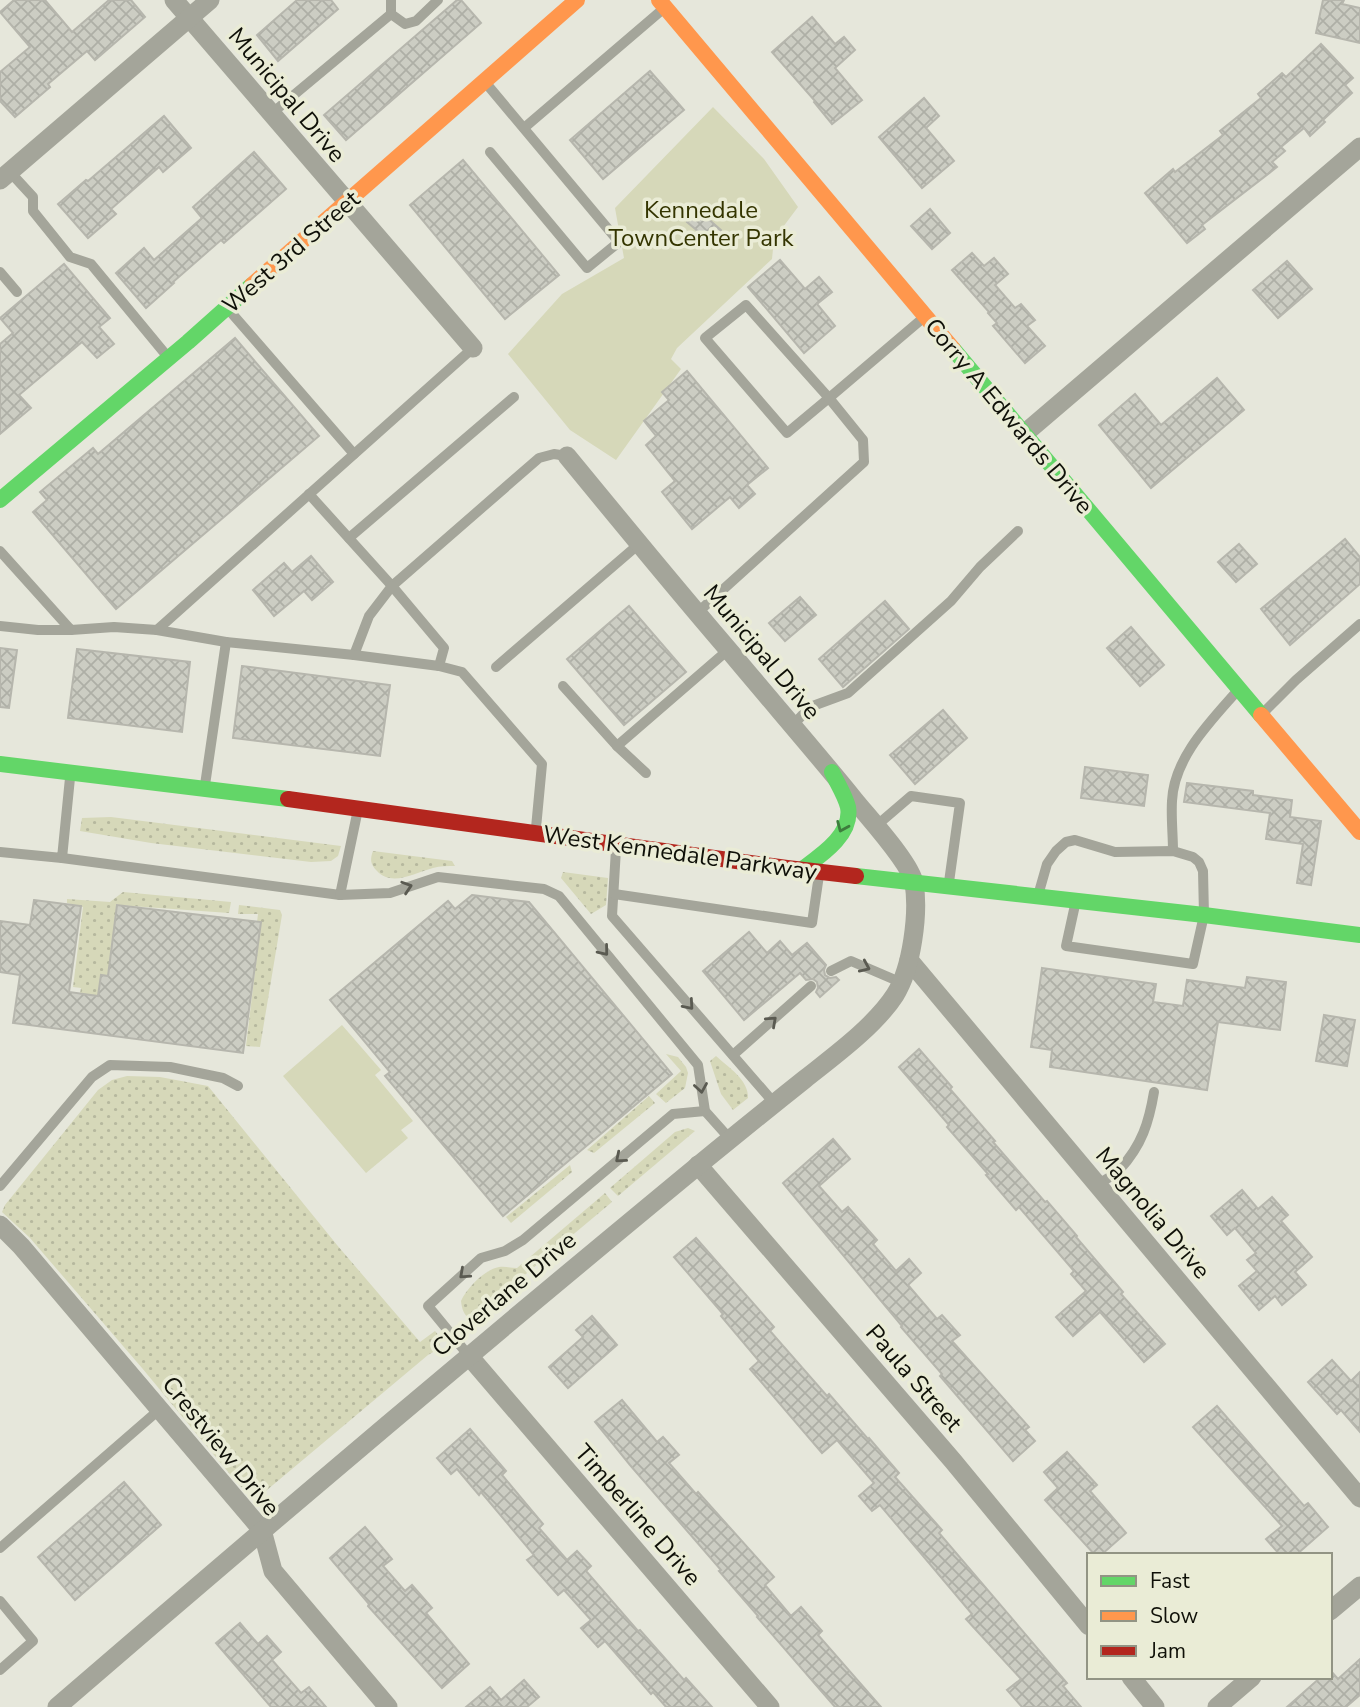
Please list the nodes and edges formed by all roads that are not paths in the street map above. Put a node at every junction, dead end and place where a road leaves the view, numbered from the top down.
1 (174, 0) edge
2 (210, 0) edge
3 (391, 0) edge
4 (438, 0) edge
5 (577, 0) edge
6 (662, 4) edge
7 (391, 14) junction
8 (189, 18) junction
9 (485, 82) junction
10 (271, 114) junction
11 (524, 128) junction
12 (1360, 147) edge
13 (490, 152) dead end
14 (3, 170) edge
15 (347, 203) junction
16 (0, 272) edge
17 (17, 292) dead end
18 (227, 308) junction
19 (925, 317) junction
20 (473, 348) joint
21 (169, 359) junction
22 (514, 397) dead end
23 (829, 398) junction
24 (1024, 434) junction
25 (355, 454) junction
26 (567, 456) joint
27 (309, 494) junction
28 (0, 500) edge
29 (1018, 531) dead end
30 (349, 538) junction
31 (639, 544) junction
32 (0, 551) edge
33 (392, 586) junction
34 (697, 613) junction
35 (1360, 624) edge
36 (0, 626) edge
37 (71, 629) junction
38 (157, 630) junction
39 (226, 642) junction
40 (728, 650) junction
41 (354, 654) junction
42 (439, 666) junction
43 (496, 667) dead end
44 (563, 686) dead end
45 (1239, 690) junction
46 (1261, 716) junction
47 (792, 726) junction
48 (618, 746) junction
49 (0, 764) edge
50 (832, 772) junction
51 (70, 773) junction
52 (646, 773) dead end
53 (204, 789) junction
54 (358, 810) junction
55 (876, 826) junction
56 (1360, 832) edge
57 (536, 834) junction
58 (616, 845) junction
59 (1173, 851) junction
60 (0, 852) edge
61 (62, 858) junction
62 (801, 870) junction
63 (820, 872) junction
64 (914, 883) junction
65 (948, 886) junction
66 (614, 894) junction
67 (340, 895) junction
68 (1038, 896) junction
69 (1076, 901) junction
70 (1204, 915) junction
71 (1360, 918) edge
72 (1343, 933) junction
73 (1360, 935) edge
74 (909, 960) junction
75 (831, 971) dead end
76 (901, 982) junction
77 (811, 986) dead end
78 (733, 1055) junction
79 (238, 1086) dead end
80 (1154, 1092) dead end
81 (775, 1104) junction
82 (705, 1111) junction
83 (730, 1139) junction
84 (698, 1165) junction
85 (1097, 1185) junction
86 (0, 1186) edge
87 (0, 1225) edge
88 (469, 1356) junction
89 (160, 1409) junction
90 (1360, 1498) edge
91 (262, 1530) junction
92 (0, 1549) edge
93 (1360, 1586) edge
94 (0, 1601) edge
95 (1332, 1609) edge
96 (1087, 1624) edge
97 (0, 1670) edge
98 (1133, 1679) edge
99 (1250, 1679) edge
100 (57, 1707) edge
101 (388, 1707) edge
102 (770, 1707) edge
103 (1156, 1707) edge
104 (1217, 1707) edge

1 - 8 street, Municipal Drive
2 - 8 street
3 - 7 lane
4 - 7 lane
5 - 9 street, West 3rd Street
6 - 11 lane
6 - 19 street, Corry A Edwards Drive
7 - 10 lane
8 - 10 street, Municipal Drive
8 - 14 street
9 - 11 lane
9 - 15 street, West 3rd Street
10 - 15 street, Municipal Drive
11 - 13 lane
12 - 24 street
14 - 21 lane
15 - 18 street, West 3rd Street
15 - 20 street, Municipal Drive
16 - 17 lane
18 - 21 street, West 3rd Street
18 - 25 lane
19 - 23 lane
19 - 24 street, Corry A Edwards Drive
20 - 25 lane
21 - 28 street, West 3rd Street
22 - 30 lane
23 - 23 lane
23 - 34 lane
24 - 45 street, Corry A Edwards Drive
25 - 27 lane
26 - 31 street, Municipal Drive
26 - 33 lane
27 - 30 lane
27 - 38 lane
29 - 47 lane
30 - 33 lane
31 - 34 street, Municipal Drive
31 - 43 lane
32 - 37 lane
33 - 41 lane
33 - 42 lane
34 - 40 street, Municipal Drive
35 - 46 lane
36 - 37 lane
37 - 38 lane
38 - 39 lane
39 - 41 lane
39 - 53 lane
40 - 47 street, Municipal Drive
40 - 48 lane
41 - 42 lane
42 - 57 lane
44 - 48 lane
45 - 46 street, Corry A Edwards Drive
45 - 59 lane
46 - 56 street, Corry A Edwards Drive
47 - 50 street, Municipal Drive
48 - 52 lane
49 - 51 street, West Kennedale Parkway
50 - 55 street, Municipal Drive
50 -> 62 street
51 - 53 street, West Kennedale Parkway
51 - 61 lane
53 - 54 street, West Kennedale Parkway
54 - 57 street, West Kennedale Parkway
54 - 67 lane
55 - 64 street, Municipal Drive
55 - 65 lane
57 - 58 street, West Kennedale Parkway
58 - 62 street, West Kennedale Parkway
58 - 66 lane
59 - 68 lane
59 - 70 lane
60 - 61 lane
61 - 67 lane
62 - 63 street, West Kennedale Parkway
63 - 64 street, West Kennedale Parkway
63 - 66 lane
64 - 65 street, West Kennedale Parkway
64 - 74 street, Cloverlane Drive
65 - 68 street, West Kennedale Parkway
66 -> 78 lane
67 -> 82 lane
68 - 69 street, West Kennedale Parkway
69 - 70 street, West Kennedale Parkway
69 - 70 lane
70 - 72 street, West Kennedale Parkway
71 - 72 street
72 - 73 street, West Kennedale Parkway
74 - 76 street, Cloverlane Drive
74 - 85 street, Magnolia Drive
75 -> 76 lane
76 - 81 street, Cloverlane Drive
78 -> 77 lane
78 - 81 lane
79 - 86 lane
80 - 85 lane
81 - 83 street, Cloverlane Drive
82 - 83 lane
82 -> 88 lane
83 - 84 street, Cloverlane Drive
84 - 88 street, Cloverlane Drive
84 - 96 street, Paula Street
85 - 90 street, Magnolia Drive
87 - 89 street, Crestview Drive
88 - 91 street, Cloverlane Drive
88 - 102 street, Timberline Drive
89 - 91 street, Crestview Drive
89 - 92 lane
91 - 100 street, Cloverlane Drive
91 - 101 street, Crestview Drive
93 - 95 street
94 - 97 lane
98 - 103 street
99 - 104 street

